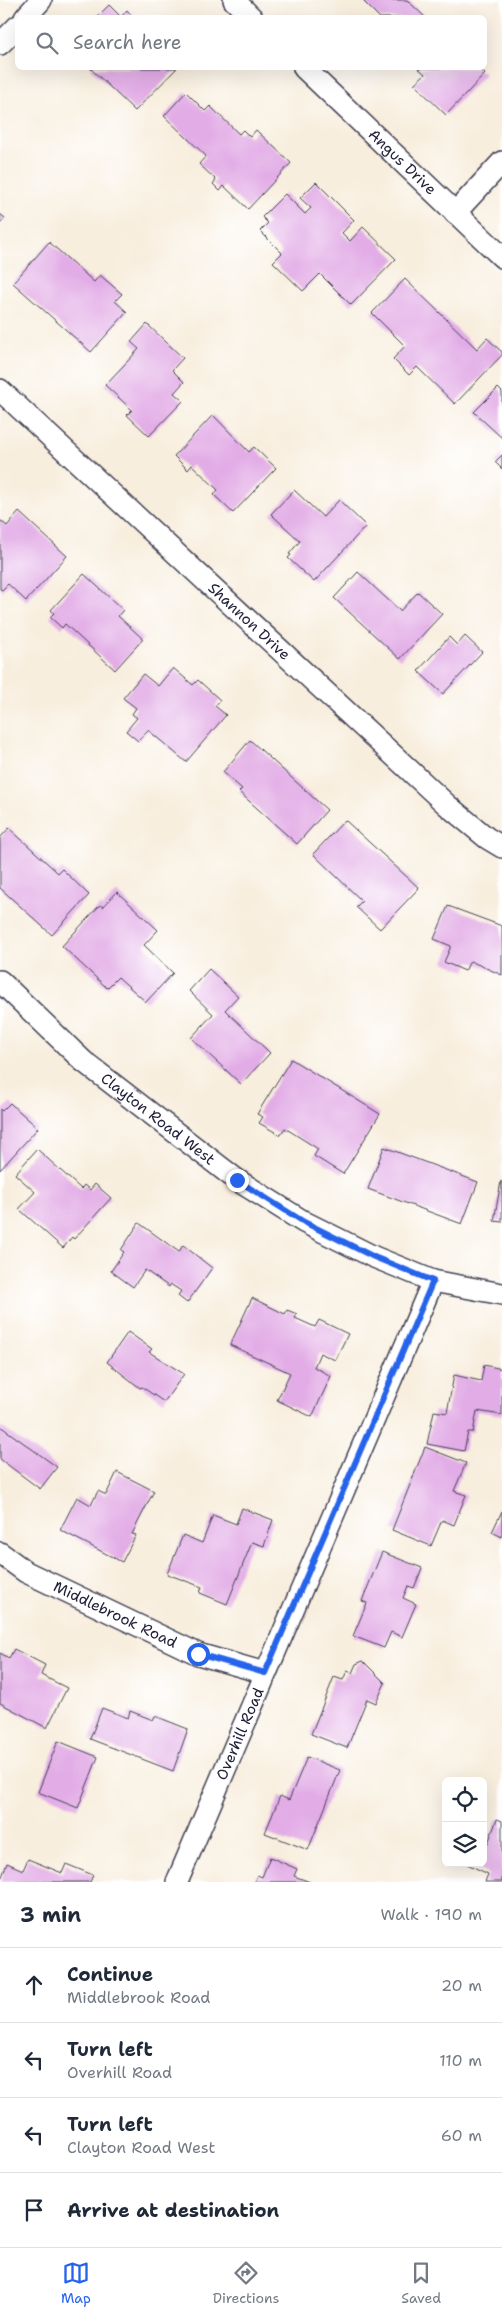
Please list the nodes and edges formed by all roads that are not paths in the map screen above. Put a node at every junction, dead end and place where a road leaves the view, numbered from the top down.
1 (42, 0) edge
2 (234, 0) edge
3 (28, 15) edge
4 (249, 15) edge
5 (15, 29) edge
6 (0, 44) edge
7 (306, 70) edge
8 (502, 162) edge
9 (455, 213) junction
10 (502, 257) edge
11 (0, 390) edge
12 (502, 847) edge
13 (0, 981) edge
14 (433, 1281) junction
15 (502, 1294) edge
16 (0, 1553) edge
17 (265, 1673) junction
18 (177, 1882) edge

1 - 3 street
2 - 4 street
5 - 6 street
7 - 9 street, Angus Drive
8 - 9 street
9 - 10 street, Angus Drive
11 - 12 street, Shannon Drive
13 - 14 street, Clayton Road West
14 - 15 street, Clayton Road West
14 - 17 street, Overhill Road
16 - 17 street, Middlebrook Road
17 - 18 street, Overhill Road

